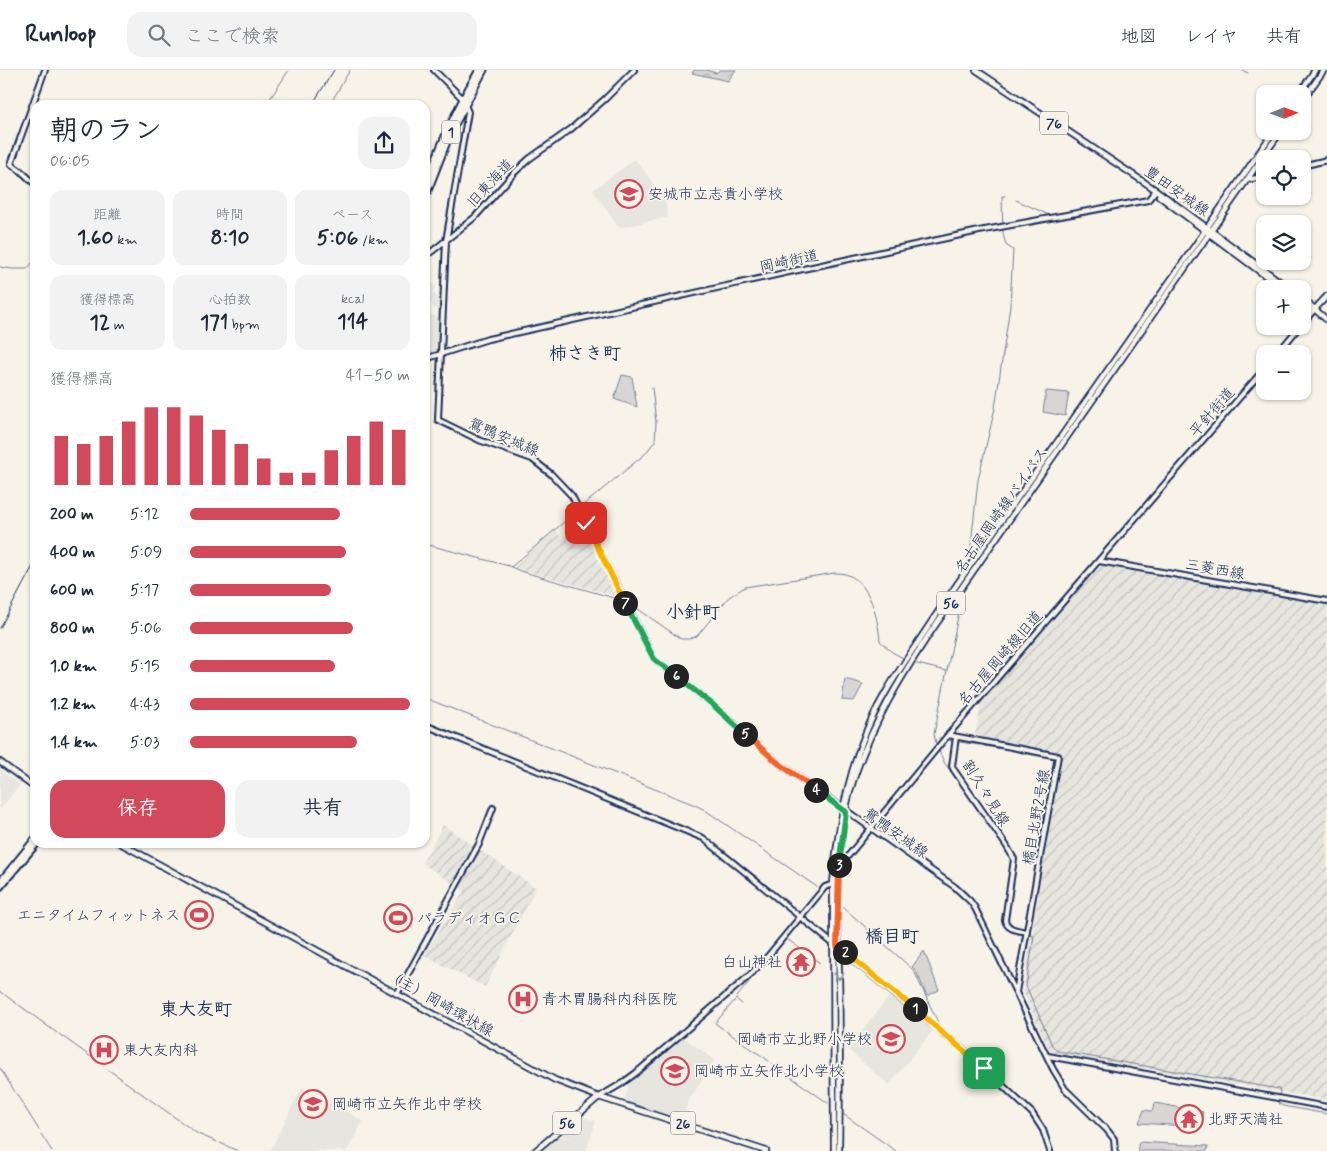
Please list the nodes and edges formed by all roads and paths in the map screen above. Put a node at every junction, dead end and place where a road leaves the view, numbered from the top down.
1 (45, 70) edge
2 (434, 70) edge
3 (479, 70) edge
4 (484, 70) edge
5 (634, 70) edge
6 (976, 70) edge
7 (1315, 70) edge
8 (1324, 70) edge
9 (1306, 85) edge
10 (1311, 88) edge
11 (462, 98) junction
12 (34, 100) edge
13 (465, 104) junction
14 (30, 111) edge
15 (1268, 140) edge
16 (1276, 140) edge
17 (1327, 160) edge
18 (1311, 164) edge
19 (430, 173) edge
20 (1249, 178) junction
21 (1256, 178) edge
22 (30, 179) edge
23 (430, 185) edge
24 (1155, 192) junction
25 (1173, 194) dead end
26 (1169, 200) junction
27 (1208, 231) junction
28 (446, 241) junction
29 (430, 253) edge
30 (1271, 280) edge
31 (1277, 280) edge
32 (1327, 296) edge
33 (1311, 307) edge
34 (1311, 309) edge
35 (1314, 310) junction
36 (1311, 313) edge
37 (1327, 320) edge
38 (1293, 335) edge
39 (1284, 345) edge
40 (441, 354) junction
41 (430, 357) edge
42 (1256, 378) edge
43 (1176, 470) joint
44 (983, 548) junction
45 (989, 548) junction
46 (984, 555) junction
47 (1099, 561) junction
48 (1327, 601) edge
49 (430, 727) edge
50 (948, 735) junction
51 (956, 737) junction
52 (0, 762) edge
53 (30, 784) edge
54 (493, 808) dead end
55 (844, 810) junction
56 (871, 828) junction
57 (30, 845) edge
58 (33, 848) edge
59 (129, 848) edge
60 (840, 856) junction
61 (0, 882) edge
62 (833, 884) junction
63 (0, 887) edge
64 (800, 916) junction
65 (1027, 932) junction
66 (835, 944) junction
67 (1016, 992) junction
68 (397, 994) junction
69 (1048, 1056) junction
70 (599, 1097) junction
71 (1327, 1107) edge
72 (535, 1151) edge
73 (766, 1151) edge
74 (834, 1151) edge
75 (839, 1151) edge
76 (1050, 1151) edge
77 (1115, 1151) edge

1 - 12 street
2 - 11 street, 鴛鴨安城線
3 - 11 highway, 1
4 - 13 highway, 1
5 - 28 street, 旧東海道
6 - 24 main road, 豊田安城線 / 76
7 - 9 main road
8 - 10 main road
11 - 13 street, 鴛鴨安城線
11 - 19 highway, 1
13 - 23 highway, 1
13 - 28 street, 鴛鴨安城線
14 - 22 street
15 - 27 main road, 名古屋岡崎線バイパス / 56
16 - 20 main road, 名古屋岡崎線バイパス / 56
17 - 18 street
20 - 21 street
20 - 27 main road, 名古屋岡崎線バイパス / 56
24 - 26 main road, 豊田安城線 / 76
24 - 27 main road, 豊田安城線 / 76
24 - 40 street, 岡崎街道
25 - 26 street
26 - 27 main road, 豊田安城線 / 76
27 - 30 main road
27 - 31 main road
27 - 44 main road, 名古屋岡崎線バイパス / 56
27 - 45 main road, 名古屋岡崎線バイパス / 56
28 - 29 street, 旧東海道
28 - 40 street, 鴛鴨安城線
32 - 35 main road
33 - 35 main road
34 - 35 main road
35 - 36 street
35 - 37 main road
38 - 39 street
40 - 41 street, 岡崎街道
40 - 55 street, 鴛鴨安城線
42 - 43 street, 平針街道
43 - 47 street, 名古屋岡崎線旧道
44 - 45 main road
44 - 46 main road
44 - 55 main road, 名古屋岡崎線バイパス / 56
45 - 46 main road, 名古屋岡崎線バイパス / 56
46 - 55 main road, 名古屋岡崎線バイパス / 56
47 - 48 street, 三菱西線
47 - 50 street, 名古屋岡崎線旧道
49 - 64 street
50 - 51 street, 橋目北野2号線
50 - 56 street, 名古屋岡崎線旧道
51 - 65 street, 割久々見線
51 - 65 street, 橋目北野2号線
52 - 53 main road
54 - 68 street
55 - 56 street, 鴛鴨安城線
55 - 60 main road, 名古屋岡崎線バイパス / 56
55 - 62 main road, 名古屋岡崎線バイパス / 56
56 - 60 street, 名古屋岡崎線旧道
56 - 67 street, 鴛鴨安城線
57 - 61 highway
58 - 63 highway
59 - 68 main road, （主）岡崎環状線 / 26
60 - 66 main road, 名古屋岡崎線バイパス / 56
62 - 64 street, 56
62 - 66 main road, 名古屋岡崎線バイパス / 56
64 - 66 street
64 - 70 street, 56
65 - 67 street, 橋目北野2号線
66 - 74 main road, 名古屋岡崎線バイパス / 56
66 -> 75 main road, 名古屋岡崎線バイパス / 56
66 - 76 street
67 - 69 street, 鴛鴨安城線
68 - 70 main road, （主）岡崎環状線 / 26
69 - 71 street
69 - 77 street, 鴛鴨安城線
70 - 72 main road, 56
70 - 73 main road, （主）岡崎環状線 / 26

